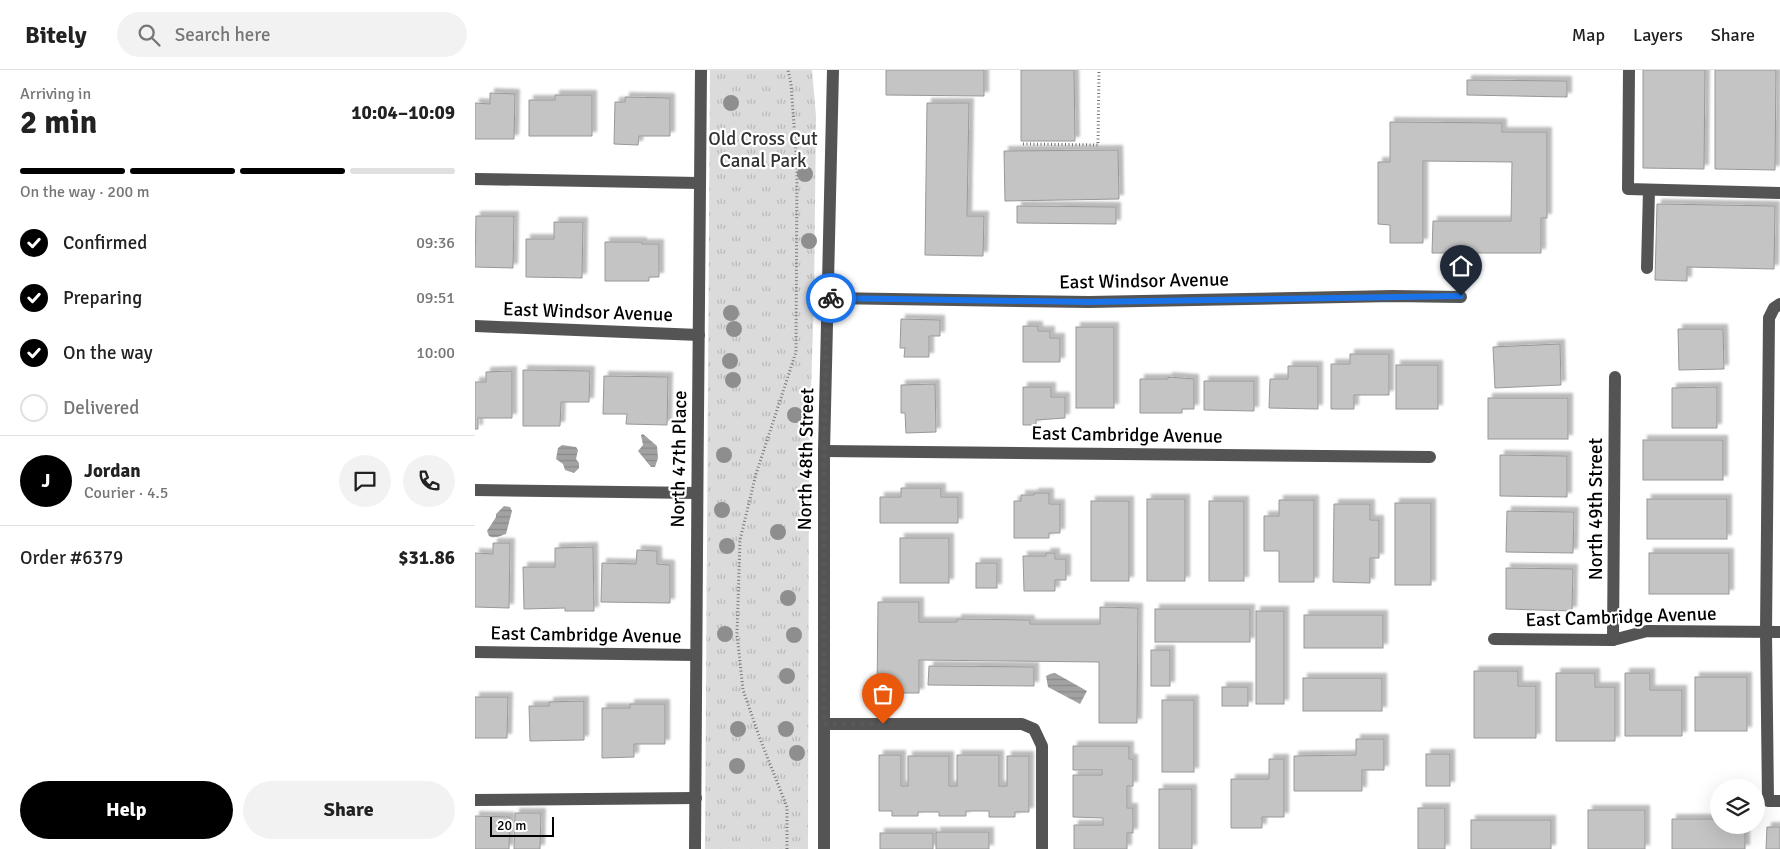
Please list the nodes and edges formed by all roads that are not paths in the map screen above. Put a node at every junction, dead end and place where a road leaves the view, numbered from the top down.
1 (701, 70) edge
2 (833, 70) edge
3 (1629, 70) edge
4 (475, 179) edge
5 (699, 183) junction
6 (1649, 190) junction
7 (1780, 193) edge
8 (1647, 268) dead end
9 (1461, 296) dead end
10 (827, 298) junction
11 (1780, 304) edge
12 (475, 326) edge
13 (699, 335) junction
14 (1615, 378) dead end
15 (824, 451) junction
16 (1430, 457) dead end
17 (475, 490) edge
18 (697, 493) junction
19 (1765, 632) junction
20 (1780, 632) edge
21 (1494, 639) dead end
22 (1613, 640) junction
23 (475, 652) edge
24 (696, 656) junction
25 (824, 724) junction
26 (696, 798) junction
27 (475, 800) edge
28 (1780, 801) edge
29 (695, 849) edge
30 (824, 849) edge
31 (1043, 849) edge

1 - 5 street, North 47th Place
2 - 10 street, North 48th Street
3 - 6 street
4 - 5 street
5 - 13 street, North 47th Place
6 - 7 street
6 - 8 street
9 - 10 street, East Windsor Avenue
10 - 15 street, North 48th Street
11 - 19 street
12 - 13 street, East Windsor Avenue
13 - 18 street, North 47th Place
14 - 22 street, North 49th Street
15 - 16 street, East Cambridge Avenue
15 - 25 street, North 48th Street
17 - 18 street
18 - 24 street, North 47th Place
19 - 20 street, East Cambridge Avenue
19 - 22 street, East Cambridge Avenue
19 - 28 street
21 - 22 street, East Cambridge Avenue
23 - 24 street, East Cambridge Avenue
24 - 26 street, North 47th Place
25 - 30 street, North 48th Street
25 - 31 street
26 - 27 street
26 - 29 street, North 47th Place

